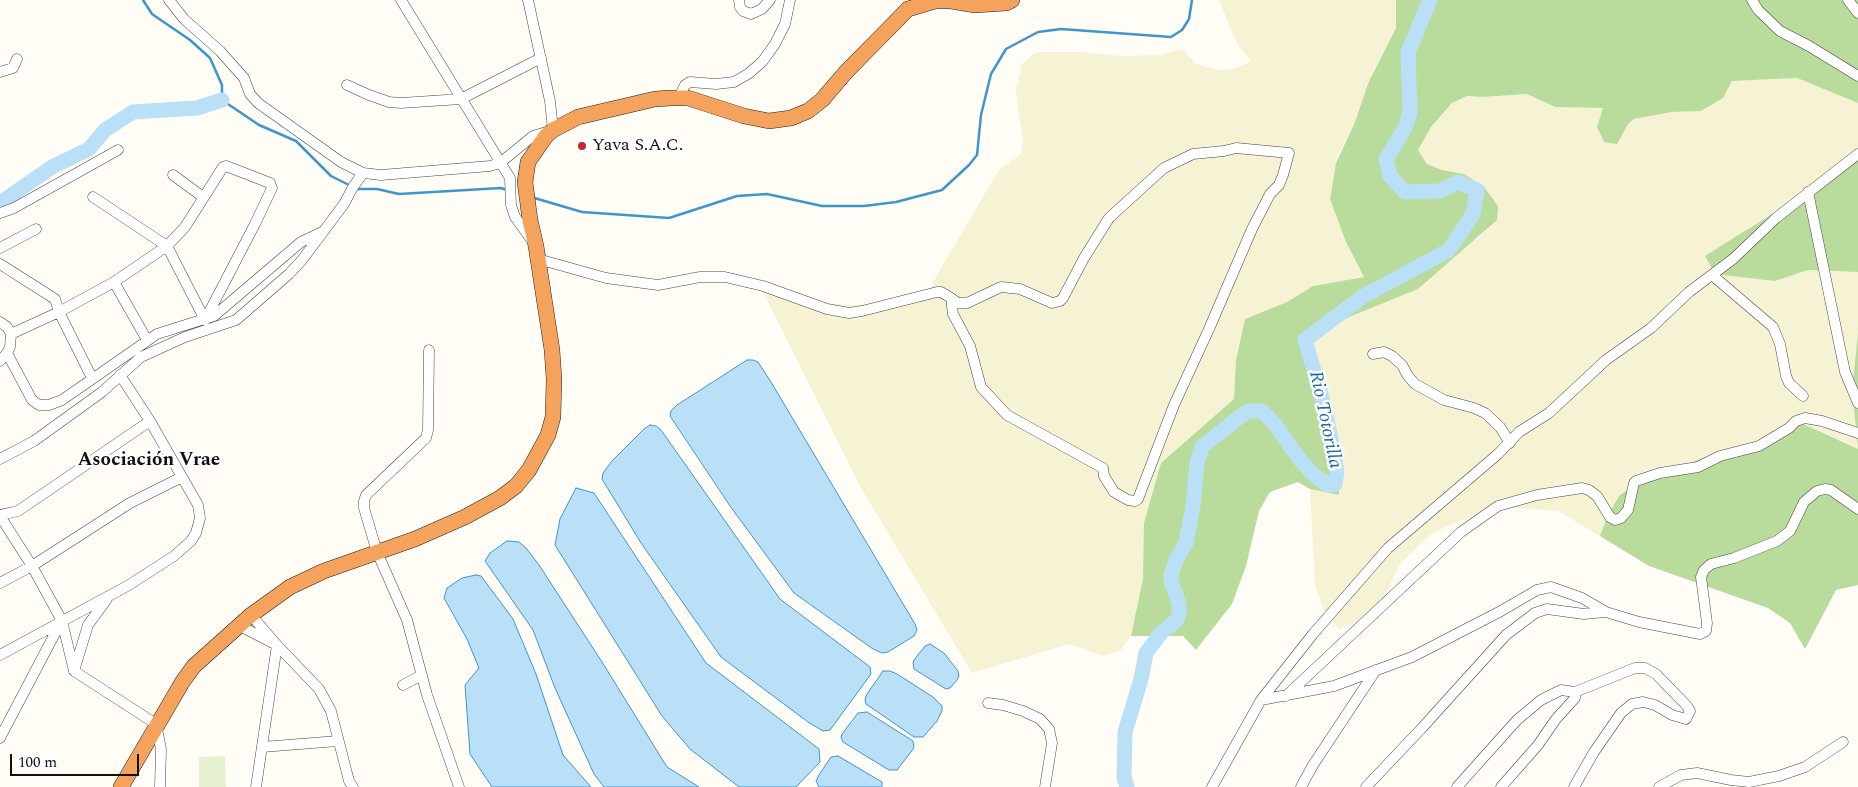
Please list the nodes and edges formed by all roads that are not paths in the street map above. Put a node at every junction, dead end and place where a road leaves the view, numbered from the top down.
1 (169, 0) edge
2 (401, 0) edge
3 (528, 0) edge
4 (739, 0) edge
5 (770, 0) edge
6 (790, 0) edge
7 (1012, 0) edge
8 (1752, 0) edge
9 (1848, 0) edge
10 (1858, 13) edge
11 (541, 58) junction
12 (17, 59) dead end
13 (0, 72) edge
14 (1858, 76) edge
15 (347, 85) dead end
16 (680, 97) junction
17 (461, 99) junction
18 (553, 130) junction
19 (118, 150) dead end
20 (1858, 154) edge
21 (500, 163) junction
22 (363, 173) junction
23 (172, 175) dead end
24 (1808, 192) junction
25 (93, 197) dead end
26 (202, 197) junction
27 (0, 213) edge
28 (36, 229) dead end
29 (324, 231) junction
30 (167, 246) junction
31 (0, 248) edge
32 (537, 252) junction
33 (0, 264) edge
34 (1712, 275) junction
35 (114, 282) junction
36 (951, 298) junction
37 (59, 312) junction
38 (205, 320) junction
39 (0, 322) edge
40 (10, 334) junction
41 (147, 340) junction
42 (428, 350) dead end
43 (1372, 354) dead end
44 (4, 357) edge
45 (120, 375) junction
46 (92, 378) junction
47 (1804, 396) dead end
48 (1858, 403) edge
49 (150, 421) junction
50 (1858, 433) edge
51 (1510, 443) junction
52 (0, 459) edge
53 (182, 477) junction
54 (1858, 509) edge
55 (0, 515) edge
56 (377, 552) junction
57 (32, 566) junction
58 (0, 583) edge
59 (109, 596) junction
60 (1606, 612) junction
61 (251, 615) junction
62 (62, 621) junction
63 (238, 625) junction
64 (277, 645) junction
65 (0, 655) edge
66 (1376, 670) junction
67 (74, 671) junction
68 (422, 676) junction
69 (403, 685) dead end
70 (1575, 692) junction
71 (1286, 697) junction
72 (1261, 700) junction
73 (988, 703) dead end
74 (156, 724) junction
75 (0, 738) edge
76 (338, 741) junction
77 (1843, 742) dead end
78 (154, 746) junction
79 (262, 747) junction
80 (121, 787) edge
81 (160, 787) edge
82 (256, 787) edge
83 (352, 787) edge
84 (459, 787) edge
85 (1045, 787) edge
86 (1212, 787) edge
87 (1301, 787) edge
88 (1366, 787) edge
89 (1457, 787) edge
90 (1502, 787) edge
91 (1574, 787) edge
92 (1659, 787) edge

1 - 22 street
2 - 17 street
3 - 11 street
4 - 5 street
6 - 16 street
7 - 16 highway
8 - 14 street
9 - 10 street
11 - 17 street
11 - 18 street
12 - 13 street
15 - 17 street
16 - 18 highway
17 - 21 street
18 - 21 street
18 - 32 highway
19 - 27 street
20 - 24 street
21 - 22 street
21 - 32 street
22 - 29 street
23 - 26 street
24 - 34 street
24 - 48 street
25 - 30 street
26 - 30 street
26 - 38 street
28 - 31 street
29 - 38 street
29 - 45 street
30 - 35 street
30 - 38 street
32 - 36 street
32 - 56 highway
33 - 37 street
34 - 47 street
34 - 51 street
35 - 37 street
35 - 41 street
36 - 36 street
37 - 40 street
37 - 46 street
38 - 41 street
39 - 40 street
40 - 44 street
41 - 46 street
42 - 56 street
43 - 51 street
44 - 46 street
45 - 49 street
45 - 52 street
49 - 53 street
49 - 55 street
50 - 71 street
51 - 72 street
53 - 57 street
53 - 59 street
54 - 60 street
55 - 57 street
56 - 61 highway
56 - 68 street
57 - 58 street
57 - 62 street
59 - 62 street
59 - 67 street
60 - 66 street
60 - 88 street
61 - 63 highway
61 - 64 street
62 - 65 street
62 - 67 street
62 - 75 street
63 - 64 street
63 - 74 highway
64 - 76 street
64 - 79 street
66 - 71 street
66 - 87 street
67 - 74 street
68 - 69 street
68 - 84 street
70 - 89 street
70 - 90 street
70 - 91 street
71 - 72 street
72 - 86 street
73 - 85 street
74 - 78 highway
76 - 79 street
76 - 83 street
77 - 92 street
78 - 80 highway
78 - 81 street
79 - 82 street

